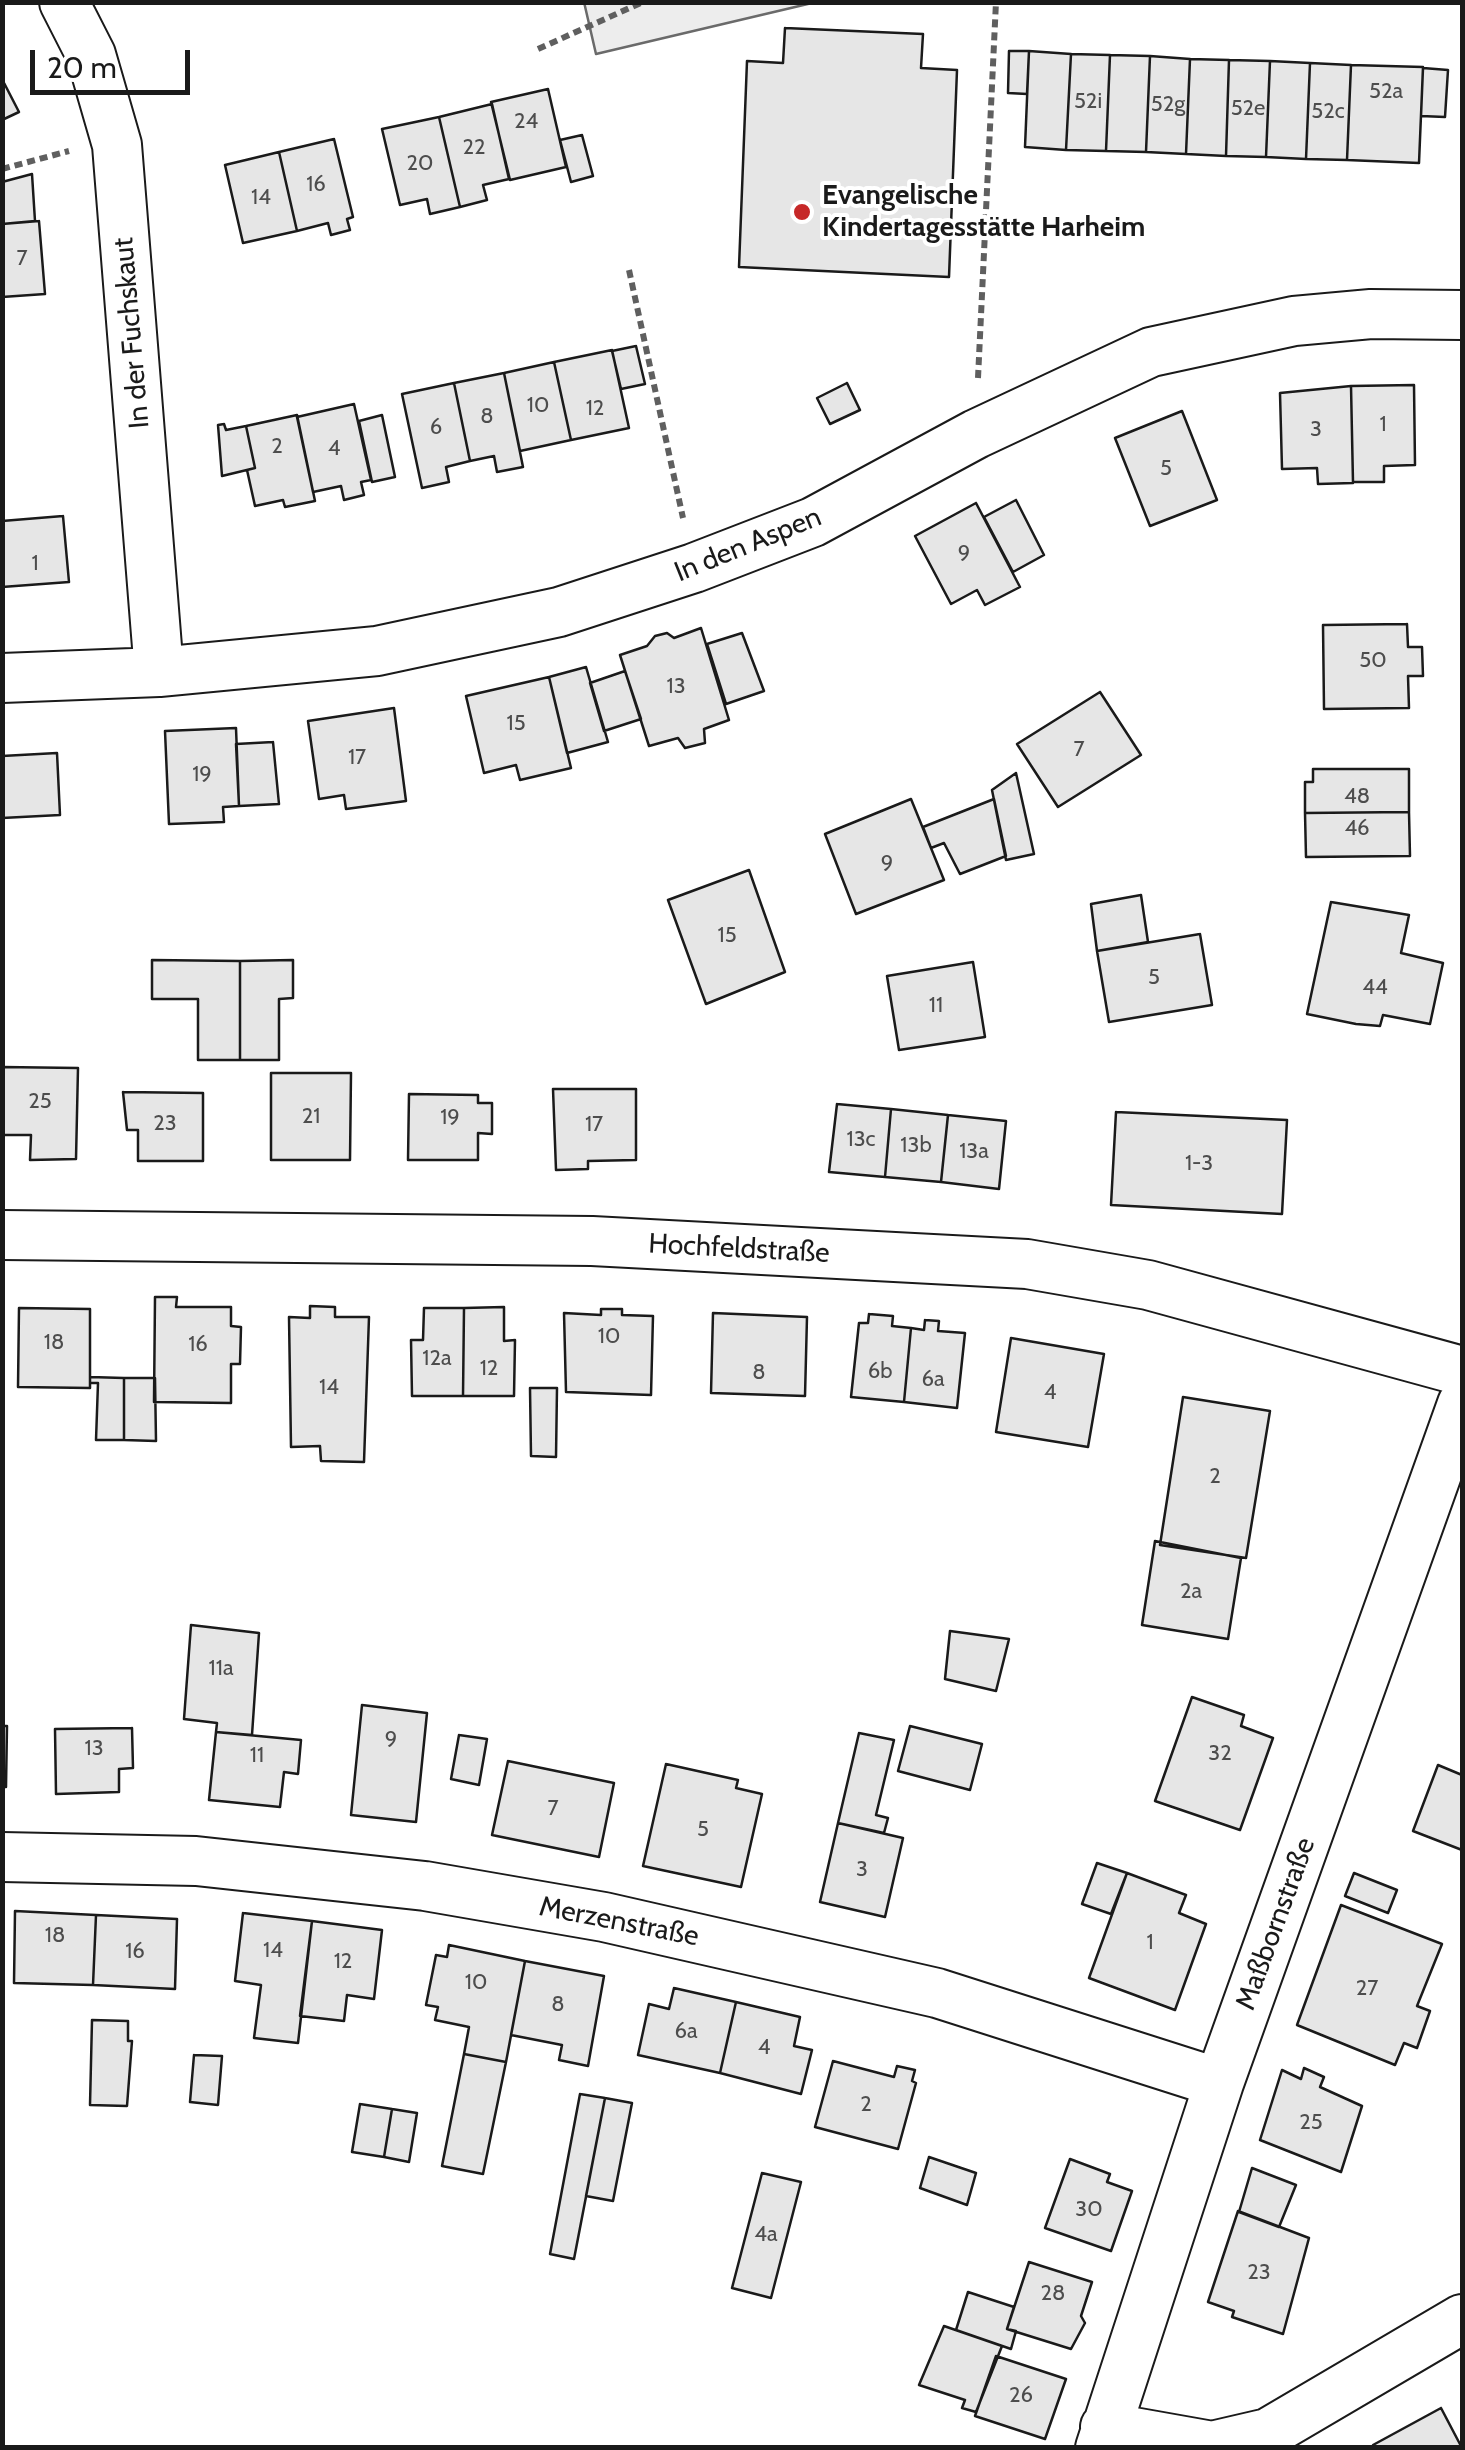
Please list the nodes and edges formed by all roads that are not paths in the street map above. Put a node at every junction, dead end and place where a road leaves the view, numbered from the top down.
1 (64, 2) edge
2 (1462, 316) edge
3 (159, 672) junction
4 (2, 678) edge
5 (2, 1236) edge
6 (1462, 1371) edge
7 (1462, 1404) edge
8 (2, 1857) edge
9 (1218, 2084) junction
10 (1462, 2319) edge
11 (1102, 2437) edge

1 - 3 street, In der Fuchskaut
2 - 3 street, In den Aspen
3 - 4 street, In den Aspen
5 - 6 street, Hochfeldstraße
7 - 9 street, Maßbornstraße
8 - 9 street, Merzenstraße
9 - 11 street, Maßbornstraße
10 - 11 street

